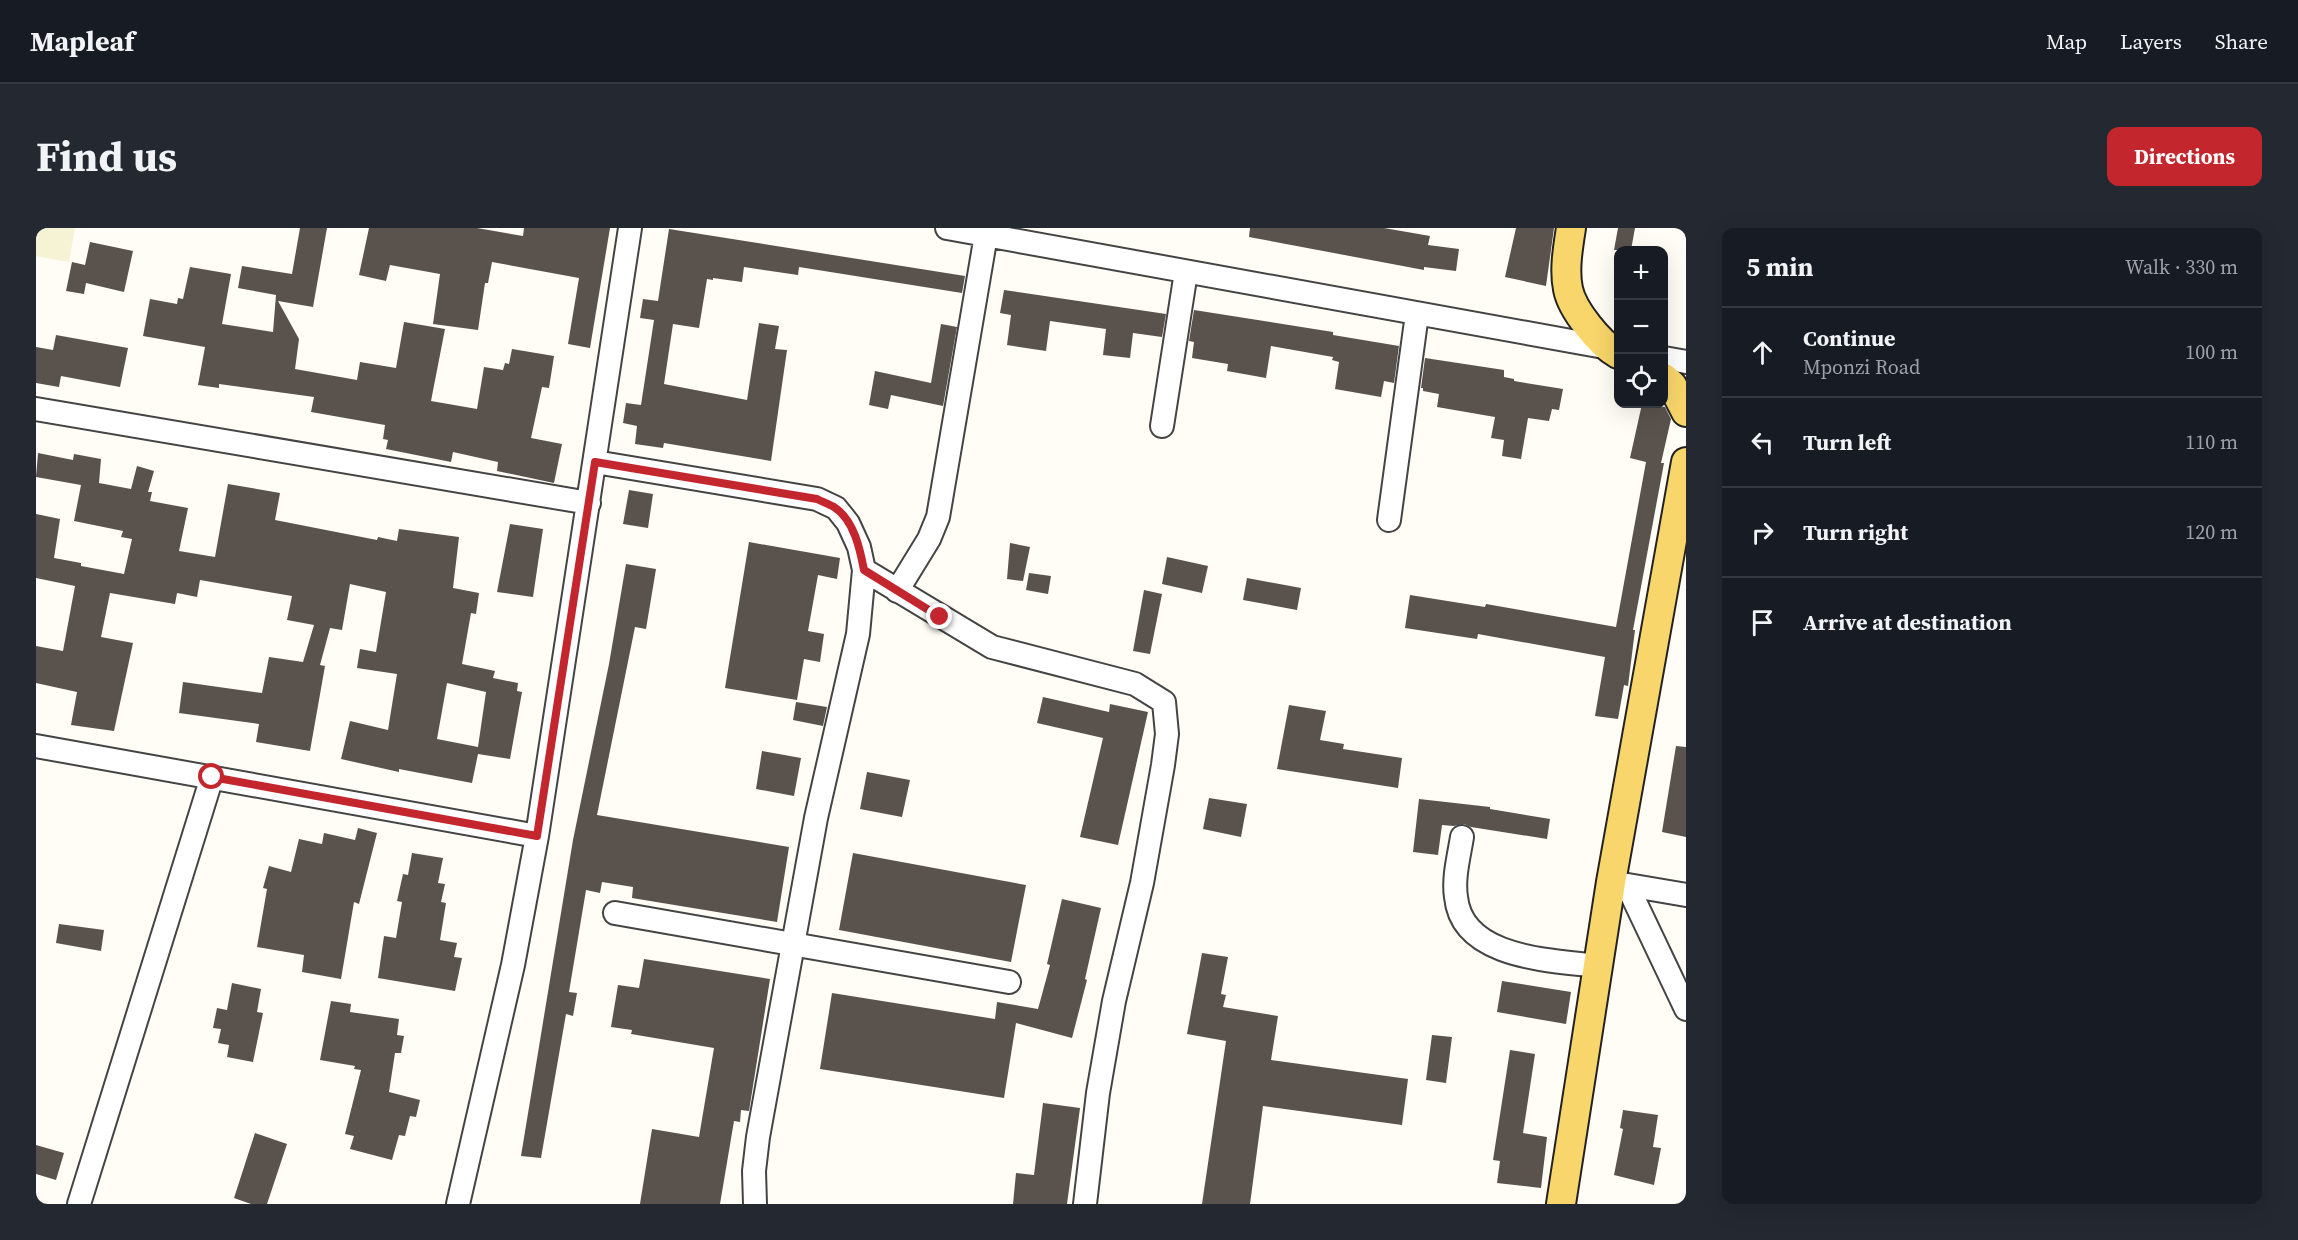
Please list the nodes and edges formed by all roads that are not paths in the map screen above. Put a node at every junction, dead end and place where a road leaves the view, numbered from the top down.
1 (630, 228) edge
2 (946, 228) edge
3 (1571, 228) edge
4 (986, 235) junction
5 (1186, 272) junction
6 (1417, 314) junction
7 (1614, 350) edge
8 (1614, 351) edge
9 (1668, 359) edge
10 (1686, 362) edge
11 (1668, 382) edge
12 (36, 409) edge
13 (1686, 412) edge
14 (1162, 426) dead end
15 (595, 462) junction
16 (1686, 462) edge
17 (589, 503) junction
18 (1389, 520) dead end
19 (864, 570) junction
20 (897, 591) junction
21 (36, 746) edge
22 (212, 777) junction
23 (537, 836) junction
24 (1462, 837) dead end
25 (1619, 883) junction
26 (1686, 895) edge
27 (615, 913) dead end
28 (794, 945) junction
29 (1598, 966) junction
30 (1009, 982) dead end
31 (1686, 1009) edge
32 (80, 1204) edge
33 (458, 1204) edge
34 (755, 1204) edge
35 (1085, 1204) edge
36 (1561, 1204) edge

1 - 15 street
2 - 4 street
3 - 7 main road
4 - 5 street
4 - 20 street
5 - 6 street
5 - 14 street
6 - 8 street
6 - 18 street
9 - 10 street
11 - 13 main road
12 - 17 street
15 - 17 street
15 - 19 street
16 - 25 main road
17 - 23 street
19 - 20 street
19 - 28 street
20 - 35 street
21 - 22 street
22 - 23 street
22 - 32 street
23 - 33 street
24 - 29 street
25 - 26 street
25 - 29 main road
25 - 31 street
27 - 28 street
28 - 30 street
28 - 34 street
29 - 36 main road

